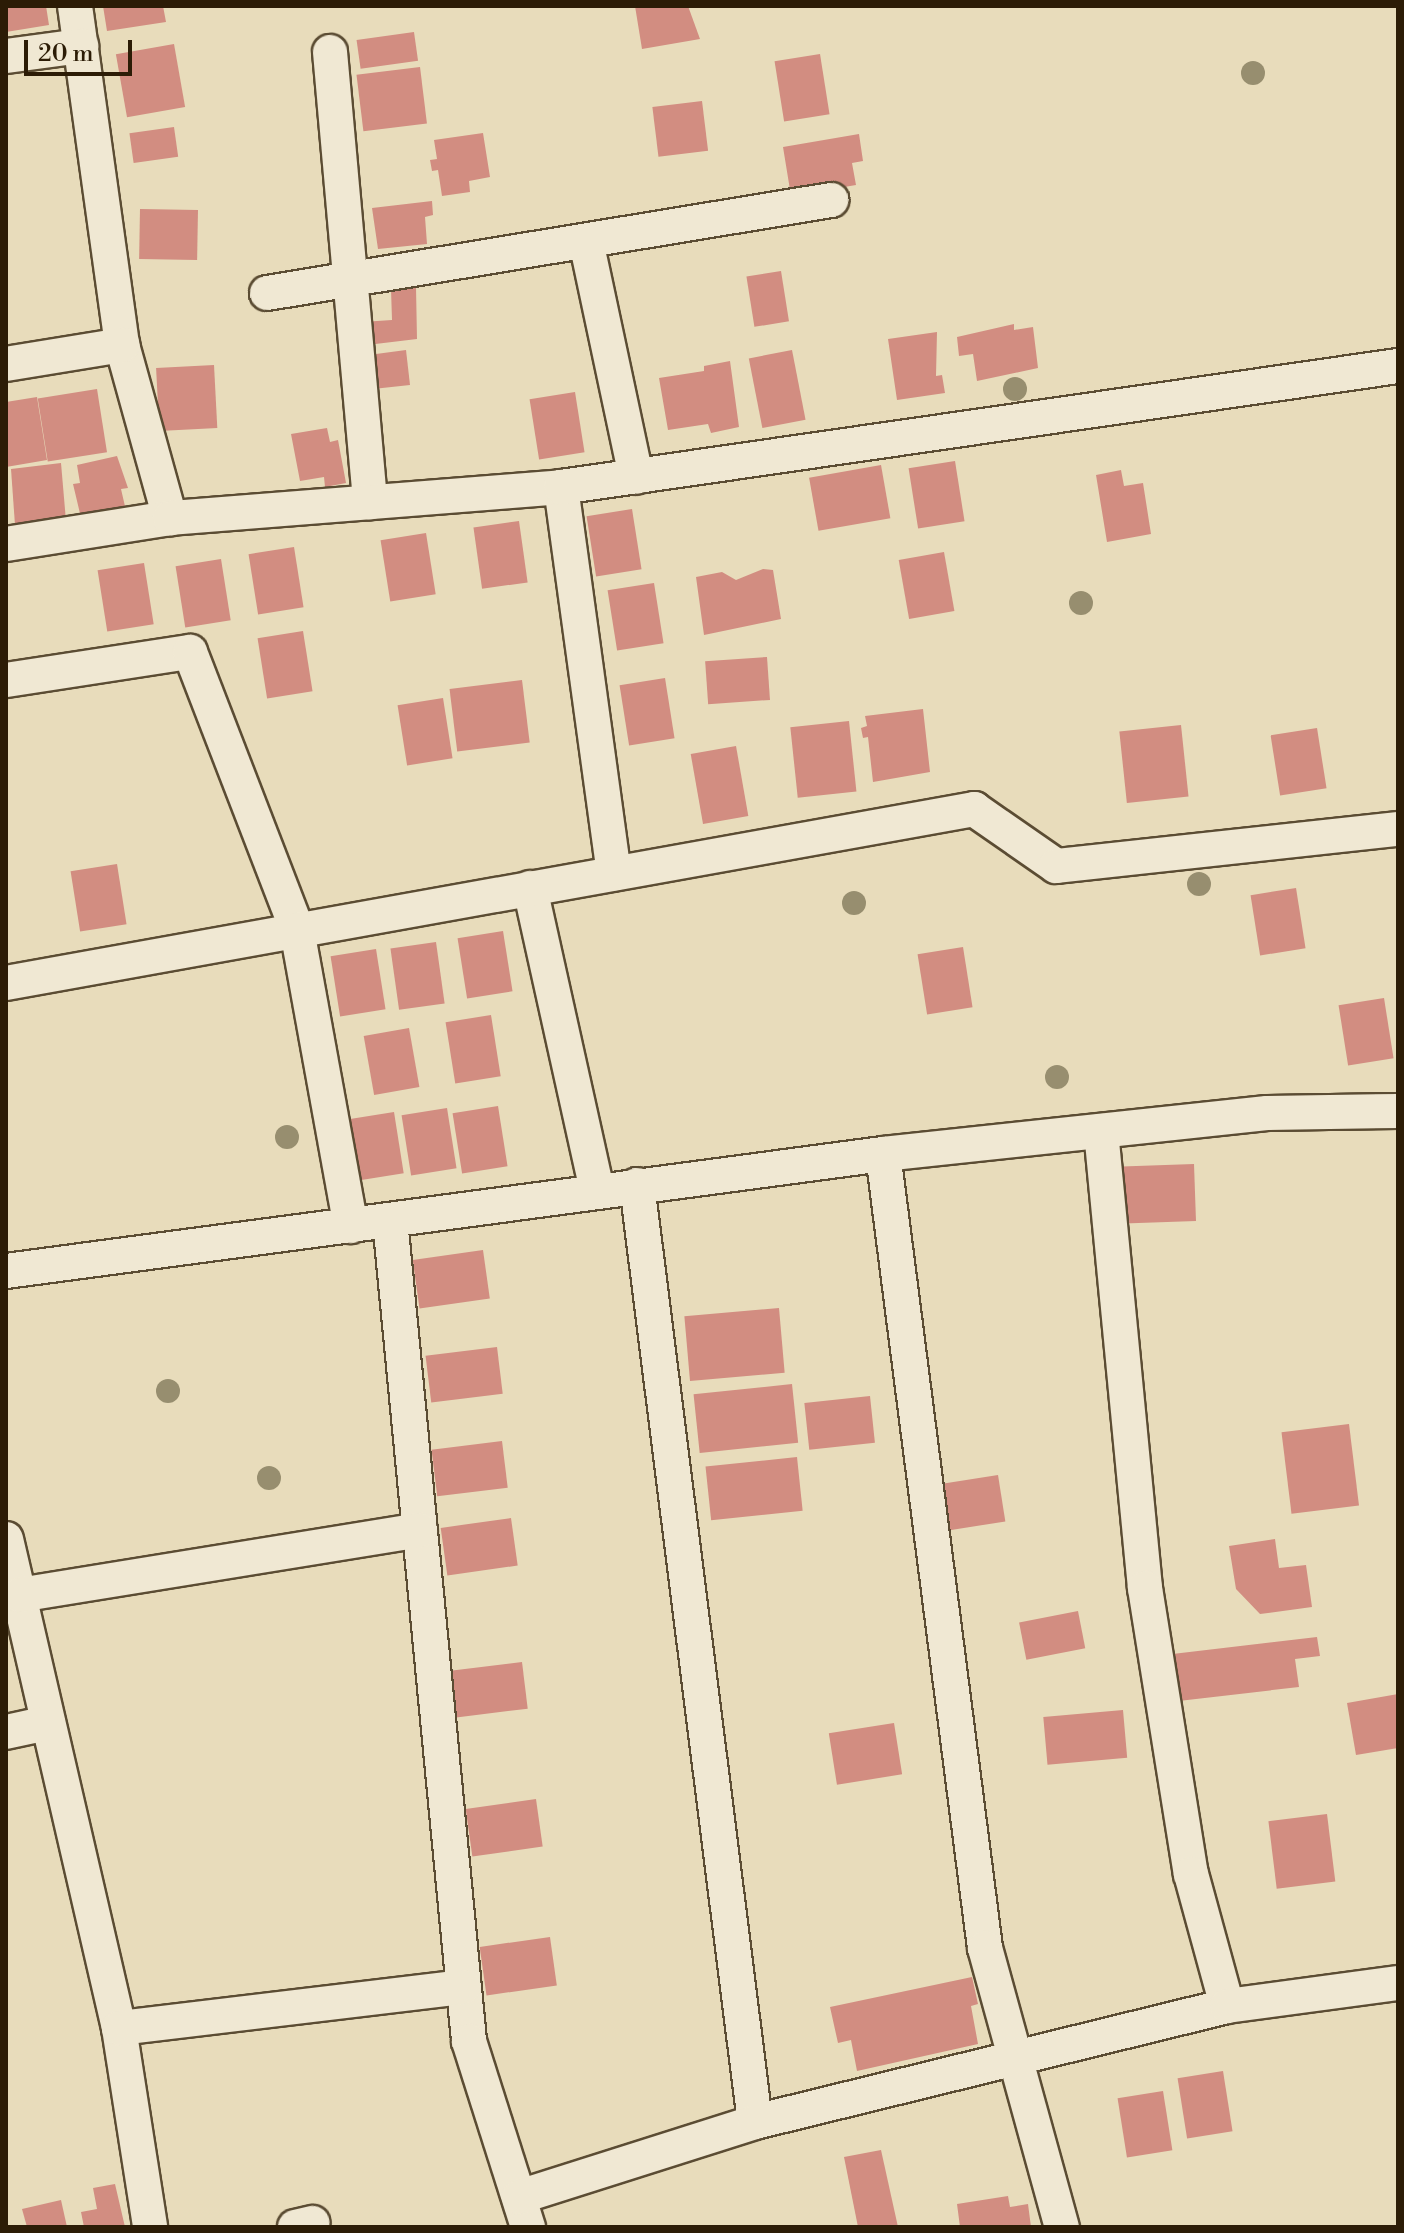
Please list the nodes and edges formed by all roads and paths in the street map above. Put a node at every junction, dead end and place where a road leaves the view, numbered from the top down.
1 (75, 6) edge
2 (81, 46) junction
3 (330, 52) dead end
4 (6, 56) edge
5 (831, 200) dead end
6 (586, 241) junction
7 (353, 279) junction
8 (267, 293) dead end
9 (122, 345) junction
10 (6, 364) edge
11 (1398, 366) edge
12 (636, 477) junction
13 (561, 487) junction
14 (370, 502) junction
15 (170, 518) junction
16 (6, 544) edge
17 (6, 680) edge
18 (1398, 829) edge
19 (614, 873) junction
20 (530, 888) junction
21 (297, 930) junction
22 (6, 983) edge
23 (1398, 1111) edge
24 (1101, 1131) junction
25 (883, 1154) junction
26 (637, 1185) junction
27 (597, 1191) junction
28 (390, 1220) junction
29 (351, 1226) junction
30 (6, 1271) edge
31 (420, 1530) junction
32 (6, 1539) edge
33 (19, 1595) junction
34 (48, 1723) junction
35 (6, 1732) edge
36 (1398, 1983) edge
37 (464, 1987) junction
38 (1227, 2006) junction
39 (119, 2028) junction
40 (1016, 2060) junction
41 (755, 2122) junction
42 (523, 2212) edge
43 (150, 2227) edge
44 (1062, 2227) edge

1 - 2 street
2 - 4 street
2 - 9 street
3 - 7 street
5 - 6 street
6 - 7 street
6 - 12 street
7 - 8 street
7 - 14 street
9 - 10 street
9 - 15 street
11 - 12 street
12 - 13 street
13 - 14 street
13 - 19 street
14 - 15 street
15 - 16 street
17 - 21 street
18 - 19 street
19 - 20 street
20 - 21 street
20 - 27 street
21 - 22 street
21 - 29 street
23 - 24 street
24 - 25 street
24 - 38 street
25 - 26 street
25 - 40 street
26 - 27 street
26 - 41 street
27 - 28 street
28 - 29 street
28 - 31 street
29 - 30 street
31 - 33 street
31 - 37 street
32 - 33 street
33 - 34 street
34 - 35 street
34 - 39 street
36 - 38 street
37 - 39 street
37 - 42 street
38 - 40 street
39 - 43 street
40 - 41 street
40 - 44 street
41 - 42 street

